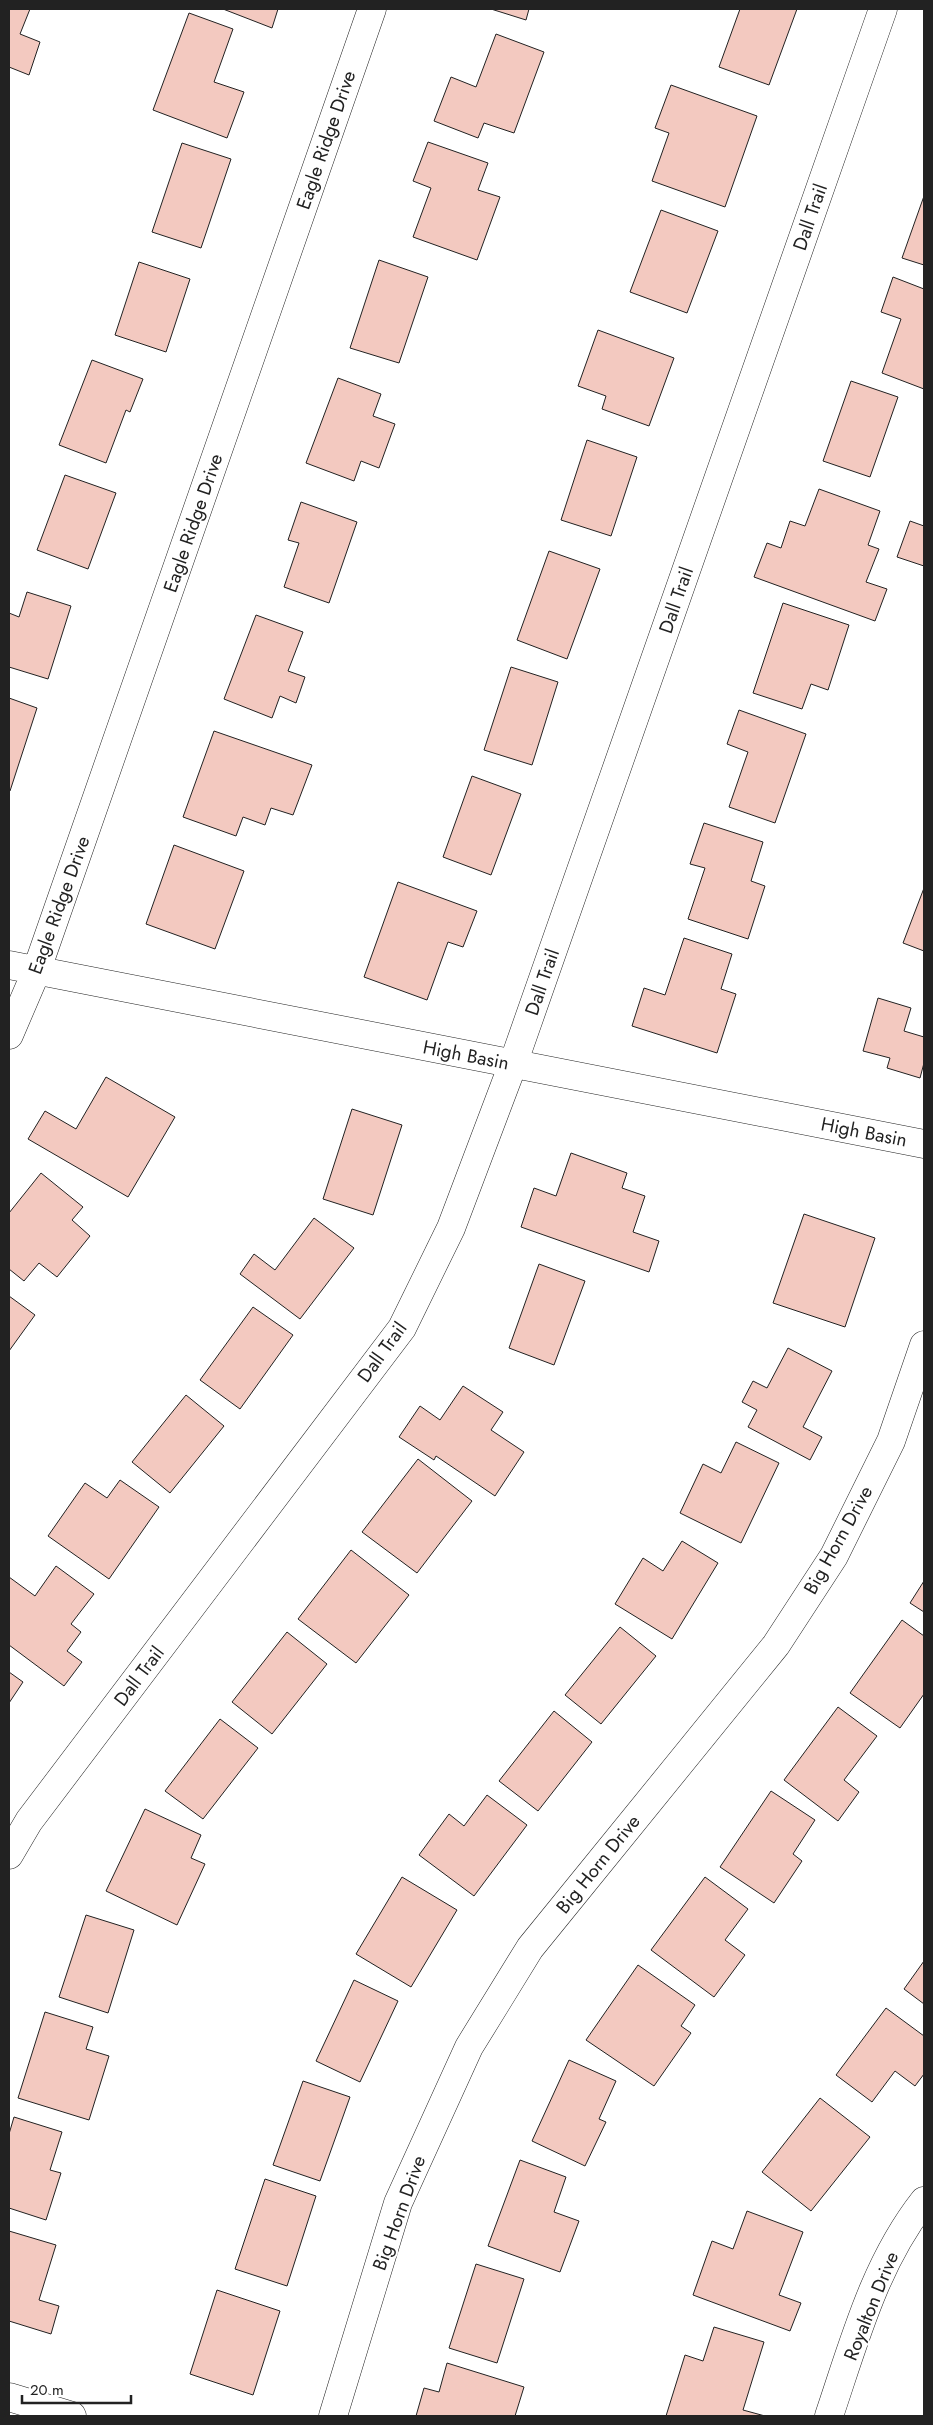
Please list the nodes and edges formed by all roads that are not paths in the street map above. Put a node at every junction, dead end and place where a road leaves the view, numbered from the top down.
1 (372, 9) edge
2 (883, 9) edge
3 (9, 965) edge
4 (36, 972) junction
5 (9, 1035) edge
6 (513, 1064) junction
7 (924, 1144) edge
8 (924, 1345) edge
9 (9, 1854) edge
10 (924, 2201) edge
11 (9, 2398) edge
12 (72, 2416) edge
13 (333, 2416) edge
14 (829, 2416) edge

1 - 4 street, Eagle Ridge Drive
2 - 6 street, Dall Trail
3 - 4 street, High Basin
4 - 5 street, Eagle Ridge Drive
4 - 6 street, High Basin
6 - 7 street, High Basin
6 - 9 street, Dall Trail
8 - 13 street, Big Horn Drive
10 - 14 street, Royalton Drive
11 - 12 street

